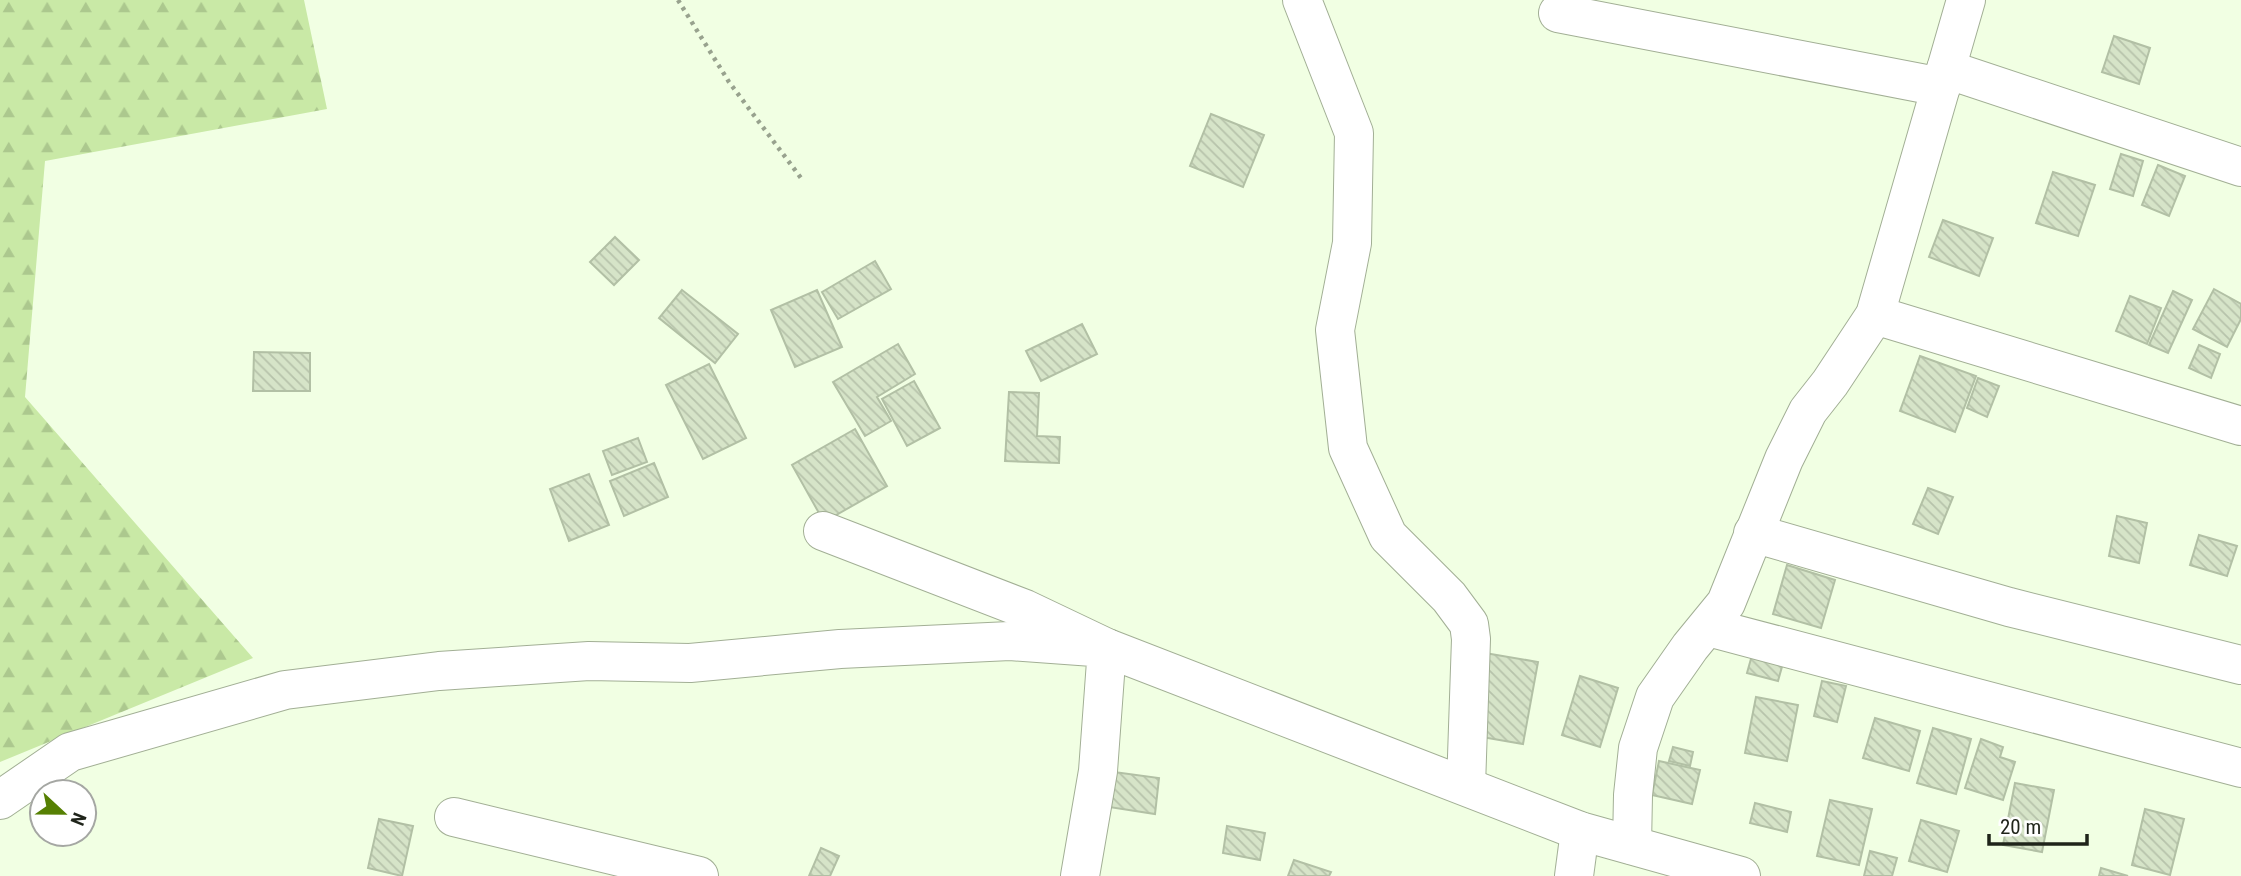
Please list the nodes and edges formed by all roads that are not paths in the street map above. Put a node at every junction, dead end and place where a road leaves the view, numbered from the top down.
1 (1302, 0) edge
2 (1966, 0) edge
3 (1558, 13) dead end
4 (1944, 78) junction
5 (2241, 167) edge
6 (1875, 315) junction
7 (2241, 426) edge
8 (823, 531) dead end
9 (1753, 533) junction
10 (1708, 627) junction
11 (1107, 648) junction
12 (2241, 665) edge
13 (2241, 768) edge
14 (1466, 786) junction
15 (0, 800) edge
16 (454, 817) dead end
17 (1580, 831) junction
18 (1632, 845) junction
19 (699, 876) edge
20 (1080, 876) edge
21 (1574, 876) edge
22 (1741, 876) edge

1 - 14 street
2 - 4 street
3 - 4 street
4 - 5 street
4 - 6 street
6 - 7 street
6 - 9 street
8 - 11 street
9 - 10 street
9 - 12 street
10 - 13 street
10 - 18 street
11 - 14 street
11 - 15 street
11 - 20 street
14 - 17 street
16 - 19 street
17 - 18 street
17 - 21 street
18 - 22 street

